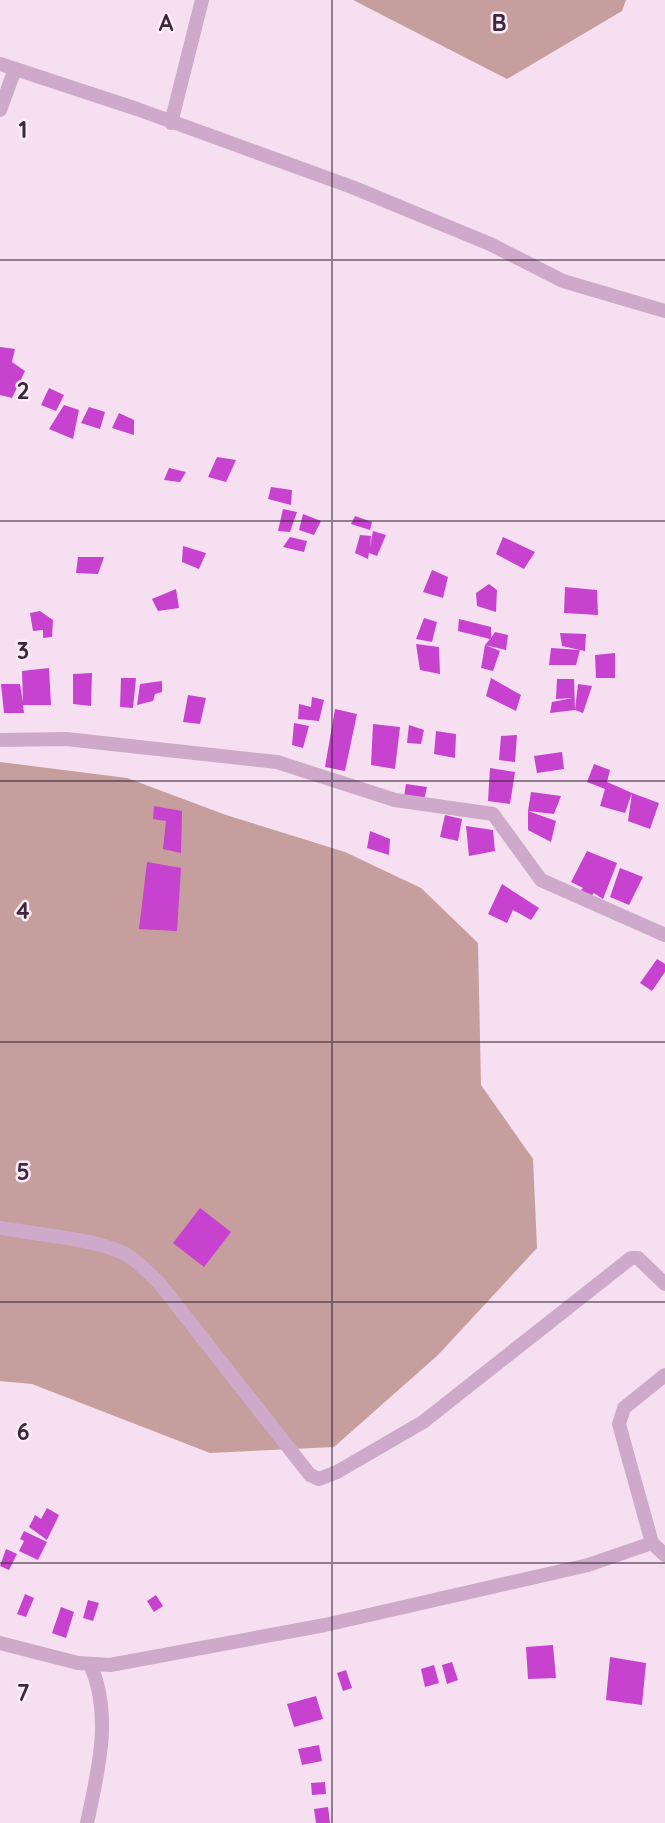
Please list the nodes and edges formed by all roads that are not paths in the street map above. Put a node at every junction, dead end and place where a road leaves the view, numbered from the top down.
1 (202, 0) edge
2 (0, 64) edge
3 (15, 69) junction
4 (0, 110) edge
5 (171, 123) junction
6 (665, 311) edge
7 (0, 740) edge
8 (665, 935) edge
9 (0, 1228) edge
10 (665, 1284) edge
11 (665, 1374) edge
12 (652, 1543) junction
13 (665, 1555) edge
14 (0, 1643) edge
15 (90, 1664) junction
16 (87, 1823) edge

1 - 5 street
2 - 3 street
3 - 4 street
3 - 5 street
5 - 6 street
7 - 8 street
9 - 10 street
11 - 12 street
12 - 13 street
12 - 15 street
14 - 15 street
15 - 16 street

